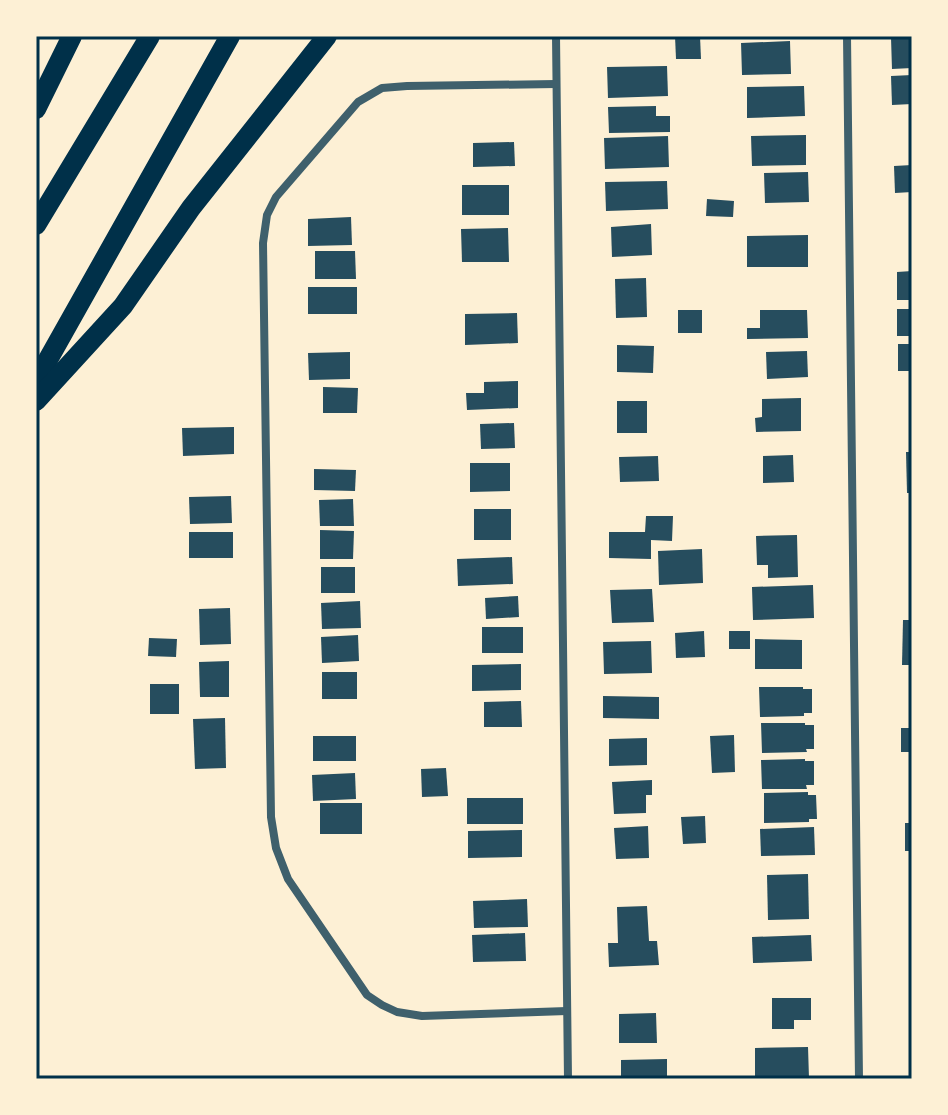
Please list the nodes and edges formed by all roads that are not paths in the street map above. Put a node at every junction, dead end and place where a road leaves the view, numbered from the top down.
1 (72, 36) edge
2 (150, 36) edge
3 (230, 36) edge
4 (327, 36) edge
5 (556, 36) edge
6 (847, 36) edge
7 (556, 84) junction
8 (36, 109) edge
9 (36, 225) edge
10 (36, 381) edge
11 (36, 401) edge
12 (567, 1011) junction
13 (568, 1079) edge
14 (859, 1079) edge

1 - 8 highway
2 - 9 highway
3 - 10 highway
4 - 11 highway
5 - 7 street
6 - 14 street
7 - 12 street
7 - 12 street
12 - 13 street

